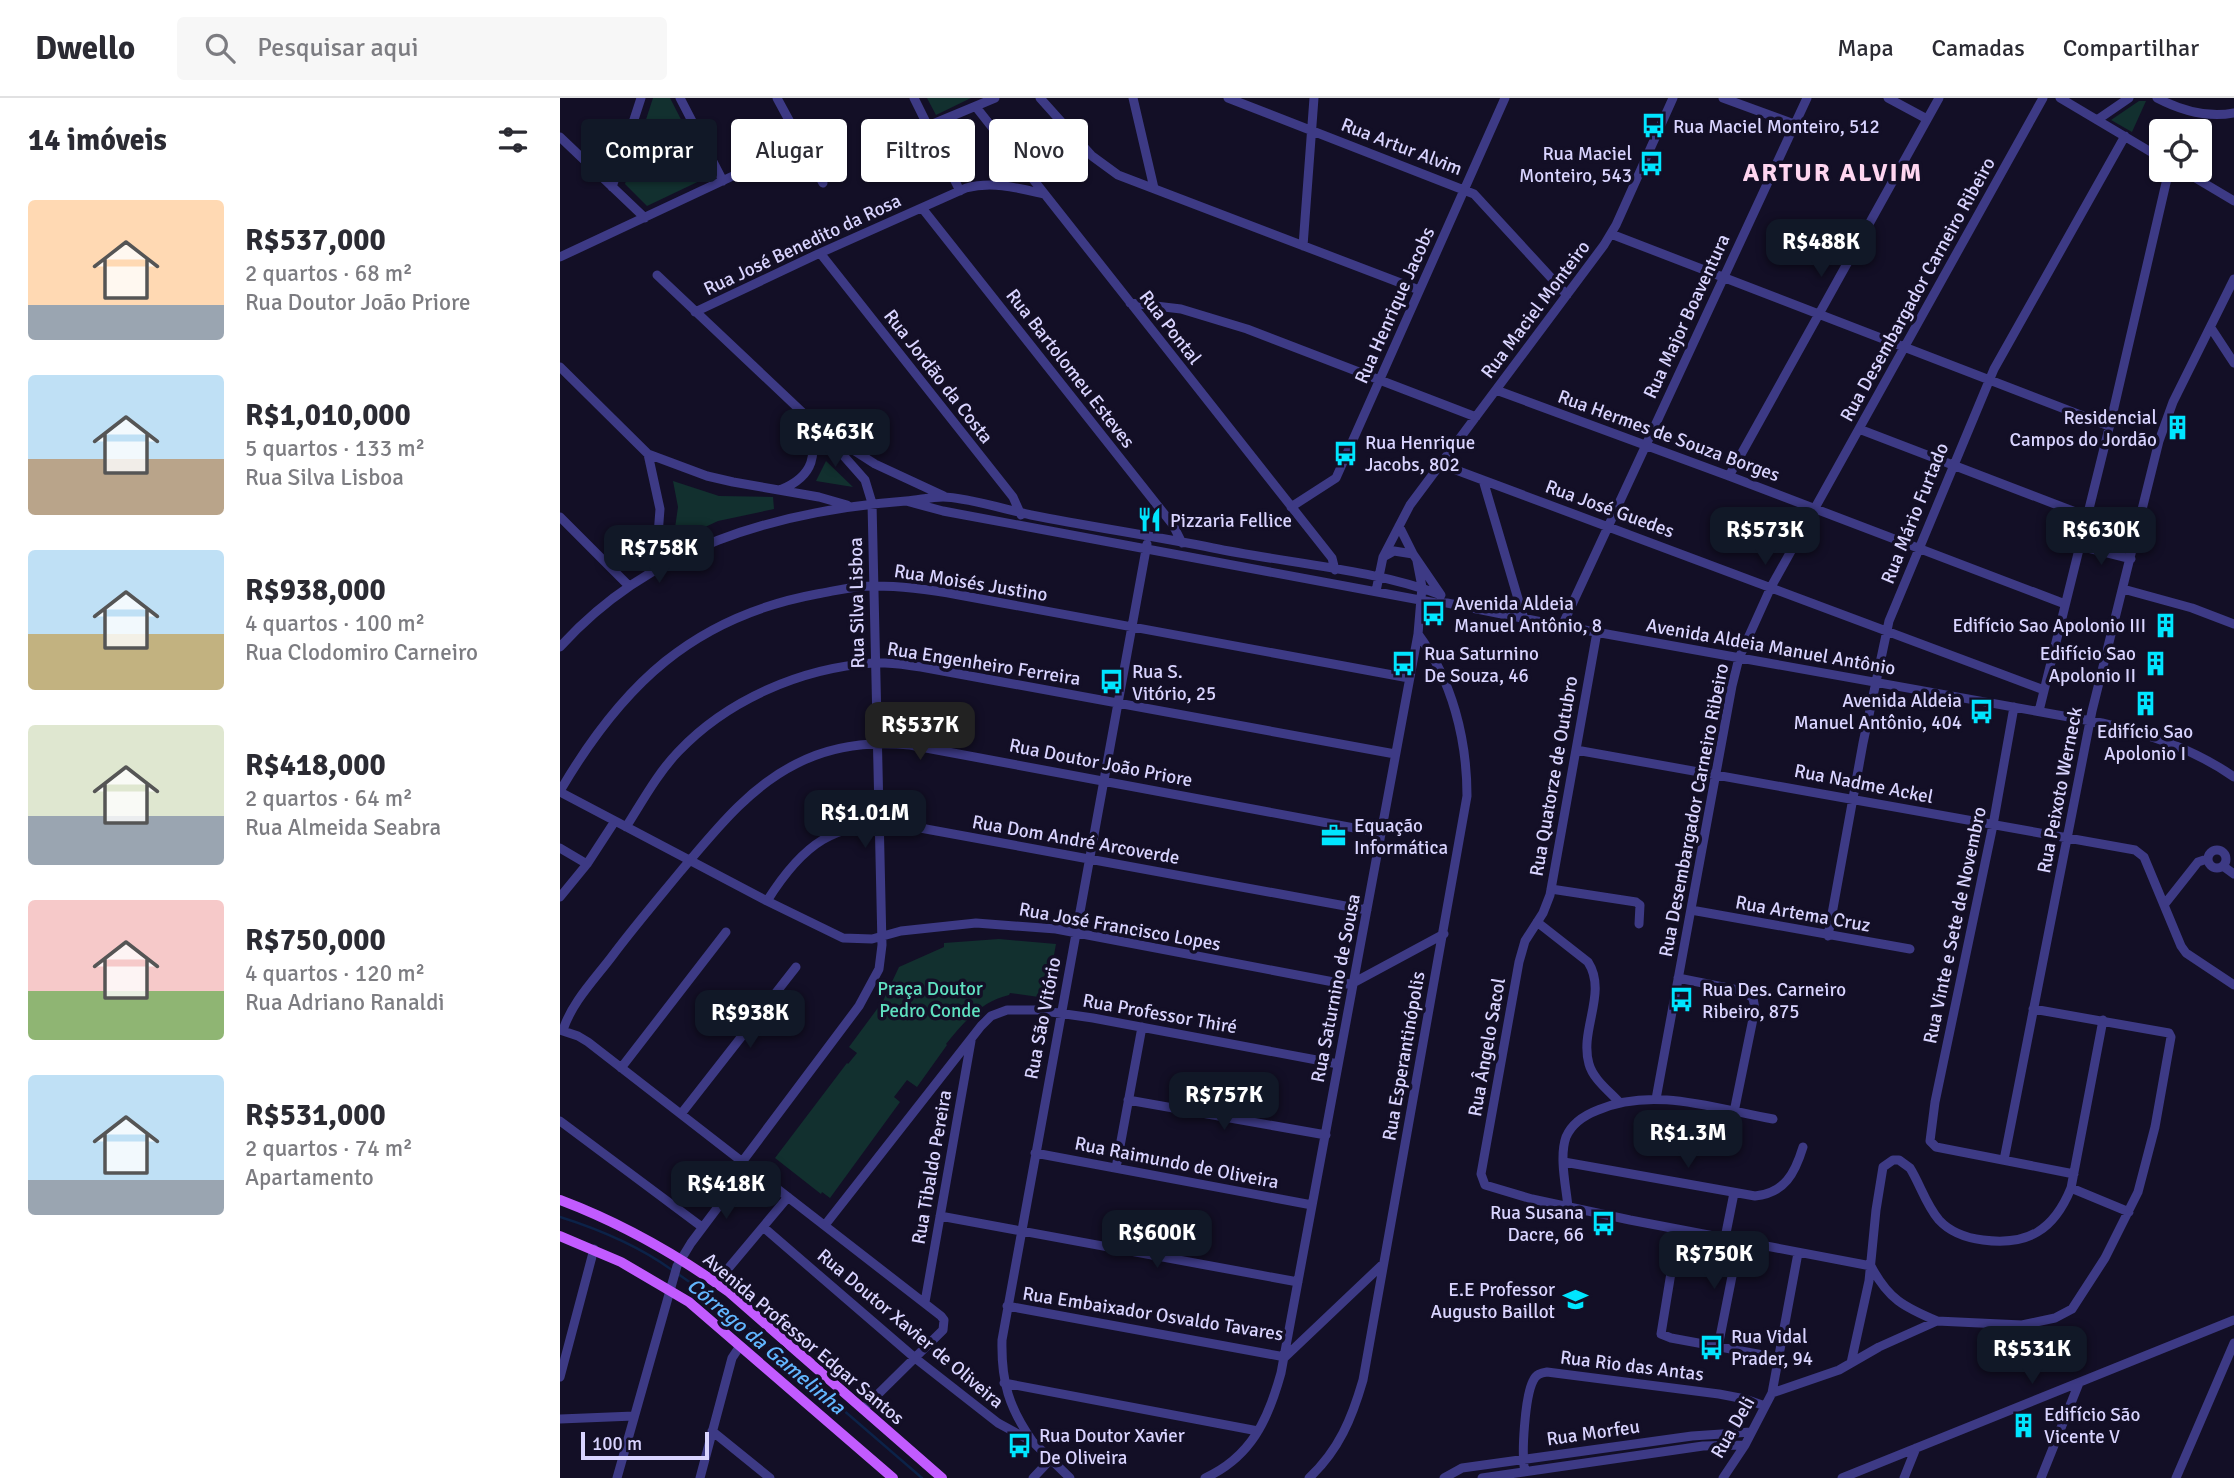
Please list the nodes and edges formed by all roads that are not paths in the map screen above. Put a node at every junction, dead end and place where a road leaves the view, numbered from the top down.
1 (641, 98) edge
2 (680, 98) edge
3 (777, 98) edge
4 (914, 98) edge
5 (995, 98) edge
6 (1040, 98) edge
7 (1133, 98) edge
8 (1227, 98) edge
9 (1314, 98) edge
10 (1505, 98) edge
11 (1673, 98) edge
12 (1723, 98) edge
13 (1807, 98) edge
14 (1888, 98) edge
15 (1939, 98) edge
16 (2043, 98) edge
17 (2060, 98) edge
18 (2129, 98) edge
19 (2157, 98) edge
20 (976, 107) junction
21 (2234, 113) edge
22 (788, 119) edge
23 (924, 119) edge
24 (946, 119) edge
25 (1927, 119) junction
26 (2097, 120) junction
27 (1794, 124) junction
28 (1312, 130) junction
29 (2125, 136) junction
30 (560, 138) edge
31 (2149, 151) edge
32 (731, 177) edge
33 (723, 181) junction
34 (956, 182) edge
35 (2166, 182) edge
36 (2202, 182) edge
37 (612, 187) junction
38 (1154, 188) junction
39 (1465, 189) junction
40 (960, 191) junction
41 (1044, 194) junction
42 (2234, 201) edge
43 (922, 208) junction
44 (645, 218) junction
45 (1611, 234) junction
46 (1303, 246) junction
47 (820, 253) junction
48 (560, 257) edge
49 (657, 275) dead end
50 (1722, 278) junction
51 (2234, 279) edge
52 (1419, 290) junction
53 (1567, 295) junction
54 (1130, 303) junction
55 (695, 312) junction
56 (1818, 315) junction
57 (2211, 328) junction
58 (1904, 347) junction
59 (2234, 363) edge
60 (560, 367) edge
61 (1380, 379) junction
62 (1989, 380) junction
63 (1496, 390) junction
64 (1476, 417) junction
65 (808, 418) junction
66 (2109, 426) junction
67 (819, 428) junction
68 (1859, 429) junction
69 (1646, 445) junction
70 (649, 454) junction
71 (1440, 464) junction
72 (1953, 465) junction
73 (1729, 476) junction
74 (1483, 481) junction
75 (778, 491) junction
76 (803, 495) junction
77 (945, 497) junction
78 (906, 501) junction
79 (872, 502) junction
80 (849, 506) junction
81 (1291, 507) junction
82 (1814, 508) junction
83 (1021, 512) junction
84 (799, 516) junction
85 (2087, 516) junction
86 (560, 517) edge
87 (1021, 525) junction
88 (1399, 526) junction
89 (1609, 526) junction
90 (1149, 536) junction
91 (656, 541) junction
92 (1182, 541) junction
93 (2079, 546) junction
94 (1146, 548) junction
95 (1919, 548) junction
96 (1181, 555) junction
97 (681, 556) junction
98 (1383, 557) junction
99 (1415, 558) junction
100 (2131, 559) junction
101 (1335, 570) junction
102 (649, 574) junction
103 (1378, 578) junction
104 (873, 585) junction
105 (629, 586) junction
106 (1422, 587) junction
107 (1770, 587) junction
108 (2123, 589) junction
109 (1376, 591) junction
110 (1444, 599) junction
111 (1421, 600) junction
112 (2065, 604) junction
113 (1524, 619) junction
114 (2234, 624) edge
115 (1562, 626) junction
116 (1132, 627) junction
117 (1886, 631) junction
118 (1597, 632) junction
119 (1418, 634) junction
120 (560, 647) edge
121 (1740, 658) junction
122 (874, 663) junction
123 (1409, 678) junction
124 (1875, 683) junction
125 (2044, 690) junction
126 (1118, 704) junction
127 (2014, 706) junction
128 (2039, 711) junction
129 (2089, 722) junction
130 (877, 743) junction
131 (1576, 750) junction
132 (1395, 754) junction
133 (1715, 774) junction
134 (2234, 777) edge
135 (1104, 781) junction
136 (560, 791) edge
137 (1853, 799) junction
138 (615, 821) junction
139 (879, 823) junction
140 (1993, 825) junction
141 (626, 827) junction
142 (1381, 833) junction
143 (2067, 838) junction
144 (560, 848) edge
145 (1090, 859) junction
146 (2207, 859) junction
147 (690, 861) junction
148 (587, 864) junction
149 (2223, 866) junction
150 (2234, 874) edge
151 (1551, 889) junction
152 (560, 897) edge
153 (767, 901) junction
154 (2164, 905) junction
155 (1367, 910) junction
156 (1691, 910) junction
157 (1537, 922) junction
158 (1639, 924) dead end
159 (726, 932) dead end
160 (1076, 933) junction
161 (1444, 934) junction
162 (882, 936) junction
163 (1828, 936) junction
164 (1910, 949) dead end
165 (796, 967) dead end
166 (1678, 978) junction
167 (1353, 983) junction
168 (2234, 985) edge
169 (2033, 1009) junction
170 (1060, 1013) junction
171 (2103, 1020) junction
172 (1142, 1027) junction
173 (562, 1030) edge
174 (971, 1039) junction
175 (1338, 1064) junction
176 (621, 1068) junction
177 (1656, 1099) junction
178 (1128, 1100) junction
179 (1619, 1102) junction
180 (1734, 1112) junction
181 (681, 1114) junction
182 (1773, 1119) dead end
183 (560, 1121) edge
184 (1326, 1135) junction
185 (1803, 1147) dead end
186 (1035, 1153) junction
187 (2004, 1160) junction
188 (1564, 1162) junction
189 (745, 1164) junction
190 (1116, 1168) junction
191 (2074, 1174) junction
192 (2071, 1188) junction
193 (1734, 1193) junction
194 (788, 1197) junction
195 (560, 1200) edge
196 (1312, 1205) junction
197 (1568, 1207) junction
198 (2129, 1212) junction
199 (940, 1216) junction
200 (825, 1225) junction
201 (702, 1227) junction
202 (764, 1227) junction
203 (1678, 1230) junction
204 (1020, 1231) junction
205 (560, 1236) edge
206 (1725, 1238) junction
207 (1739, 1241) junction
208 (594, 1249) junction
209 (1798, 1253) junction
210 (679, 1262) junction
211 (1383, 1264) junction
212 (1871, 1266) junction
213 (1298, 1282) junction
214 (716, 1283) junction
215 (670, 1287) junction
216 (925, 1302) junction
217 (1006, 1306) junction
218 (2234, 1320) edge
219 (1937, 1321) junction
220 (2234, 1343) edge
221 (740, 1346) junction
222 (1718, 1347) junction
223 (1285, 1357) junction
224 (915, 1358) junction
225 (1780, 1358) junction
226 (1852, 1363) junction
227 (560, 1377) edge
228 (1004, 1383) junction
229 (2079, 1383) junction
230 (1772, 1393) junction
231 (1765, 1406) junction
232 (863, 1409) junction
233 (634, 1416) junction
234 (560, 1419) edge
235 (712, 1431) junction
236 (1258, 1431) junction
237 (1751, 1432) junction
238 (1033, 1443) junction
239 (1745, 1445) junction
240 (1916, 1448) junction
241 (1522, 1459) junction
242 (1050, 1461) junction
243 (1525, 1472) junction
244 (1068, 1476) edge
245 (617, 1478) edge
246 (699, 1478) edge
247 (770, 1478) edge
248 (893, 1478) edge
249 (942, 1478) edge
250 (1033, 1478) edge
251 (1080, 1478) edge
252 (1205, 1478) edge
253 (1310, 1478) edge
254 (1444, 1478) edge
255 (1482, 1478) edge
256 (1723, 1478) edge
257 (1842, 1478) edge
258 (1904, 1478) edge
259 (2041, 1478) edge
260 (2176, 1478) edge

1 - 37 street
2 - 33 street
3 - 22 street
4 - 23 street
5 - 20 street
6 - 38 street
7 - 38 street
8 - 28 street, Rua Artur Alvim
9 - 28 street
10 - 39 street, Rua Henrique Jacobs
11 - 45 street, Rua Maciel Monteiro
12 - 27 street
13 - 27 street, Rua Major Boaventura
14 - 25 street
15 - 25 street
16 - 58 street, Rua Desembargador Carneiro Ribeiro
17 - 26 street
18 - 26 street
19 - 21 street
20 - 24 street
20 - 41 street, Rua Pontal
25 - 56 street
26 - 29 street
27 - 50 street, Rua Major Boaventura
28 - 39 street, Rua Artur Alvim
28 - 46 street
29 - 31 street
29 - 62 street, Rua Mário Furtado
30 - 37 street
32 - 33 street
33 - 44 street
34 - 40 street
35 - 66 street
36 - 42 street
37 - 44 street
38 - 46 street
39 - 52 street, Rua Henrique Jacobs
39 - 53 street, Rua Artur Alvim
40 - 41 street, Rua José Benedito da Rosa
40 - 43 street, Rua José Benedito da Rosa
41 - 54 street, Rua Pontal
43 - 47 street, Rua José Benedito da Rosa
43 - 92 street, Rua Bartolomeu Esteves
44 - 48 street
45 - 50 street
45 - 53 street, Rua Maciel Monteiro
46 - 52 street
47 - 55 street, Rua José Benedito da Rosa
47 - 83 street, Rua Jordão da Costa
49 - 55 street
50 - 56 street
50 - 69 street, Rua Major Boaventura
51 - 57 street, Rua Peixoto Werneck
52 - 61 street, Rua Henrique Jacobs
53 - 63 street, Rua Maciel Monteiro
54 - 61 street
54 - 81 street, Rua Pontal
55 - 65 street
56 - 58 street
56 - 73 street
57 - 59 street
57 - 100 street, Rua Peixoto Werneck
58 - 62 street
58 - 68 street, Rua Desembargador Carneiro Ribeiro
60 - 70 street
61 - 64 street
61 - 81 street, Rua Henrique Jacobs
62 - 66 street
62 - 72 street, Rua Mário Furtado
63 - 64 street, Rua Maciel Monteiro
63 - 69 street, Rua Hermes de Souza Borges
64 - 71 street, Rua Maciel Monteiro
65 - 67 street
65 - 75 street
66 - 85 street
67 - 77 street
67 - 79 street
68 - 72 street
68 - 82 street, Rua Desembargador Carneiro Ribeiro
69 - 73 street, Rua Hermes de Souza Borges
69 - 89 street, Rua Major Boaventura
70 - 75 street
70 - 91 street
71 - 74 street, Rua José Guedes
71 - 88 street, Rua Maciel Monteiro
72 - 85 street
72 - 95 street, Rua Mário Furtado
73 - 82 street, Rua Hermes de Souza Borges
74 - 89 street, Rua José Guedes
74 - 113 street
75 - 76 street
76 - 80 street
76 - 84 street
77 - 78 street
77 - 83 street, Avenida Aldeia Manuel Antônio
78 - 79 street
78 - 87 street, Avenida Aldeia Manuel Antônio
79 - 80 street
79 - 104 street, Rua Silva Lisboa
80 - 84 street
81 - 101 street, Rua Pontal
82 - 95 street, Rua Hermes de Souza Borges
82 - 107 street, Rua Desembargador Carneiro Ribeiro
83 - 87 street
83 - 90 street, Avenida Aldeia Manuel Antônio
84 - 97 street
85 - 93 street
86 - 105 street
87 - 94 street, Avenida Aldeia Manuel Antônio
88 - 98 street, Rua Maciel Monteiro
88 - 99 street
89 - 107 street, Rua José Guedes
89 - 115 street, Rua Major Boaventura
90 - 92 street, Avenida Aldeia Manuel Antônio
90 - 94 street, Rua São Vitório
91 - 97 street
91 - 102 street
92 - 96 street
92 - 101 street, Avenida Aldeia Manuel Antônio
93 - 100 street
93 - 112 street
94 - 96 street, Avenida Aldeia Manuel Antônio
94 - 116 street, Rua São Vitório
95 - 112 street, Rua Hermes de Souza Borges
95 - 117 street, Rua Mário Furtado
96 - 109 street, Avenida Aldeia Manuel Antônio
97 - 102 street
98 - 99 street
98 - 103 street, Rua Maciel Monteiro
99 - 106 street
99 - 110 street
100 - 108 street, Rua Peixoto Werneck
101 - 103 street, Avenida Aldeia Manuel Antônio
102 - 105 street
103 - 106 street, Avenida Aldeia Manuel Antônio
103 - 109 street, Rua Maciel Monteiro
104 - 116 street, Rua Moisés Justino
104 - 122 street, Rua Silva Lisboa
104 - 136 street, Rua Moisés Justino
105 - 120 street
106 - 110 street, Avenida Aldeia Manuel Antônio
106 - 111 street
107 - 117 street, Rua José Guedes
107 - 121 street, Rua Desembargador Carneiro Ribeiro
108 - 114 street
108 - 129 street, Rua Peixoto Werneck
109 - 111 street, Avenida Aldeia Manuel Antônio
110 - 111 street, Avenida Aldeia Manuel Antônio
110 - 113 street, Avenida Aldeia Manuel Antônio
111 - 119 street, Rua Saturnino de Sousa
112 - 125 street
113 - 115 street, Avenida Aldeia Manuel Antônio
115 - 118 street, Avenida Aldeia Manuel Antônio
116 - 123 street, Rua Moisés Justino
116 - 126 street, Rua São Vitório
117 - 124 street, Rua Mário Furtado
117 - 125 street, Rua José Guedes
118 - 121 street, Avenida Aldeia Manuel Antônio
118 - 131 street, Rua Quatorze de Outubro
119 - 123 street, Rua Saturnino de Sousa
119 - 161 street, Rua Esperantinópolis
121 - 124 street, Avenida Aldeia Manuel Antônio
121 - 133 street, Rua Desembargador Carneiro Ribeiro
122 - 126 street, Rua Engenheiro Ferreira
122 - 130 street, Rua Silva Lisboa
122 - 141 street, Rua Engenheiro Ferreira
123 - 132 street, Rua Saturnino de Sousa
124 - 127 street, Avenida Aldeia Manuel Antônio
124 - 137 street, Rua Mário Furtado
125 - 128 street
126 - 132 street, Rua Engenheiro Ferreira
126 - 135 street, Rua São Vitório
127 - 128 street, Avenida Aldeia Manuel Antônio
127 - 140 street, Rua Vinte e Sete de Novembro
128 - 129 street, Avenida Aldeia Manuel Antônio
129 - 134 street, Avenida Aldeia Manuel Antônio
129 - 143 street, Rua Peixoto Werneck
130 - 135 street, Rua Doutor João Priore
130 - 139 street, Rua Silva Lisboa
130 - 147 street, Rua Doutor João Priore
131 - 133 street, Rua Nadme Ackel
131 - 151 street, Rua Quatorze de Outubro
132 - 142 street, Rua Saturnino de Sousa
133 - 137 street, Rua Nadme Ackel
133 - 156 street, Rua Desembargador Carneiro Ribeiro
135 - 142 street, Rua Doutor João Priore
135 - 145 street, Rua São Vitório
136 - 138 street, Rua José Francisco Lopes
137 - 140 street, Rua Nadme Ackel
137 - 163 street, Rua Mário Furtado
138 - 141 street, Rua José Francisco Lopes
138 - 148 street
139 - 145 street, Rua Dom André Arcoverde
139 - 153 street, Rua Dom André Arcoverde
139 - 162 street, Rua Silva Lisboa
140 - 143 street, Rua Nadme Ackel
140 - 187 street, Rua Vinte e Sete de Novembro
141 - 147 street, Rua José Francisco Lopes
142 - 155 street, Rua Saturnino de Sousa
143 - 154 street, Rua Nadme Ackel
143 - 169 street, Rua Peixoto Werneck
144 - 148 street
145 - 155 street, Rua Dom André Arcoverde
145 - 160 street, Rua São Vitório
146 - 149 street
146 - 149 street
146 - 154 street
147 - 153 street, Rua José Francisco Lopes
147 - 173 street, Rua Doutor João Priore
148 - 152 street
149 - 150 street
151 - 157 street, Rua Quatorze de Outubro
151 - 158 street
153 - 162 street, Rua José Francisco Lopes
154 - 168 street
155 - 167 street, Rua Saturnino de Sousa
156 - 163 street, Rua Artema Cruz
156 - 166 street, Rua Desembargador Carneiro Ribeiro
157 - 179 street
157 - 197 street, Rua Ângelo Sacol
159 - 176 street
160 - 162 street, Rua José Francisco Lopes
160 - 167 street, Rua José Francisco Lopes
160 - 170 street, Rua São Vitório
161 - 167 street
161 - 211 street, Rua Esperantinópolis
162 - 189 street, Rua Silva Lisboa
163 - 164 street, Rua Artema Cruz
165 - 181 street
166 - 177 street, Rua Desembargador Carneiro Ribeiro
166 - 180 street
167 - 175 street, Rua Saturnino de Sousa
169 - 171 street
169 - 187 street, Rua Peixoto Werneck
170 - 172 street, Rua Professor Thiré
170 - 174 street, Rua Professor Thiré
170 - 186 street, Rua São Vitório
171 - 191 street
171 - 198 street
172 - 175 street, Rua Professor Thiré
172 - 178 street
173 - 176 street
174 - 199 street, Rua Tibaldo Pereira
174 - 200 street, Rua Professor Thiré
175 - 184 street, Rua Saturnino de Sousa
176 - 181 street
177 - 179 street
177 - 180 street
178 - 184 street
178 - 190 street
179 - 188 street
180 - 182 street
181 - 189 street
183 - 201 street
184 - 196 street, Rua Saturnino de Sousa
185 - 193 street
186 - 190 street, Rua Raimundo de Oliveira
186 - 204 street, Rua São Vitório
187 - 191 street
188 - 193 street
188 - 197 street
189 - 194 street
189 - 201 street, Rua Silva Lisboa
190 - 196 street, Rua Raimundo de Oliveira
191 - 192 street
192 - 198 street
192 - 212 street
193 - 206 street
194 - 200 street
194 - 202 street
195 - 210 main road, Avenida Professor Edgar Santos
196 - 213 street, Rua Saturnino de Sousa
197 - 203 street
198 - 219 street
199 - 204 street
199 - 216 street, Rua Tibaldo Pereira
200 - 216 street
201 - 210 street, Rua Silva Lisboa
202 - 214 street
202 - 224 street, Rua Doutor Xavier de Oliveira
203 - 206 street
203 - 222 street
204 - 213 street
204 - 217 street, Rua São Vitório
205 - 208 main road
206 - 207 street
207 - 209 street
207 - 222 street
208 - 215 main road
208 - 227 street
209 - 212 street
209 - 225 street, Rua Deli
210 - 214 main road, Avenida Professor Edgar Santos
210 - 215 street, Rua Silva Lisboa
211 - 223 street, Rua Embaixador Osvaldo Tavares
211 - 253 street, Rua Esperantinópolis
212 - 219 street
212 - 226 street
213 - 223 street, Rua Saturnino de Sousa
214 - 232 main road, Avenida Professor Edgar Santos
215 - 221 main road
215 - 233 street, Rua Silva Lisboa
216 - 224 street
217 - 223 street, Rua Embaixador Osvaldo Tavares
217 - 228 street, Rua São Vitório
218 - 229 street
219 - 226 street
220 - 260 street
221 - 235 street
221 - 248 main road
222 - 225 street
223 - 236 street, Rua Saturnino de Sousa
224 - 232 street
224 - 238 street, Rua Doutor Xavier de Oliveira
225 - 230 street, Rua Deli
226 - 230 street
228 - 236 street
228 - 238 street
229 - 240 street
229 - 259 street
230 - 231 street, Rua Deli
231 - 237 street, Rua Deli
231 - 241 street, Rua Rio das Antas
232 - 249 main road, Avenida Professor Edgar Santos
233 - 234 street
233 - 245 street, Rua Silva Lisboa
235 - 246 street
235 - 247 street
236 - 252 street, Rua Saturnino de Sousa
237 - 239 street, Rua Deli
237 - 241 street, Rua Morfeu
238 - 242 street, Rua Doutor Xavier de Oliveira
239 - 243 street
239 - 256 street, Rua Deli
240 - 257 street
240 - 258 street
241 - 243 street
241 - 254 street, Rua Morfeu
242 - 244 street, Rua Doutor Xavier de Oliveira
242 - 250 street
243 - 255 street
244 - 251 street

